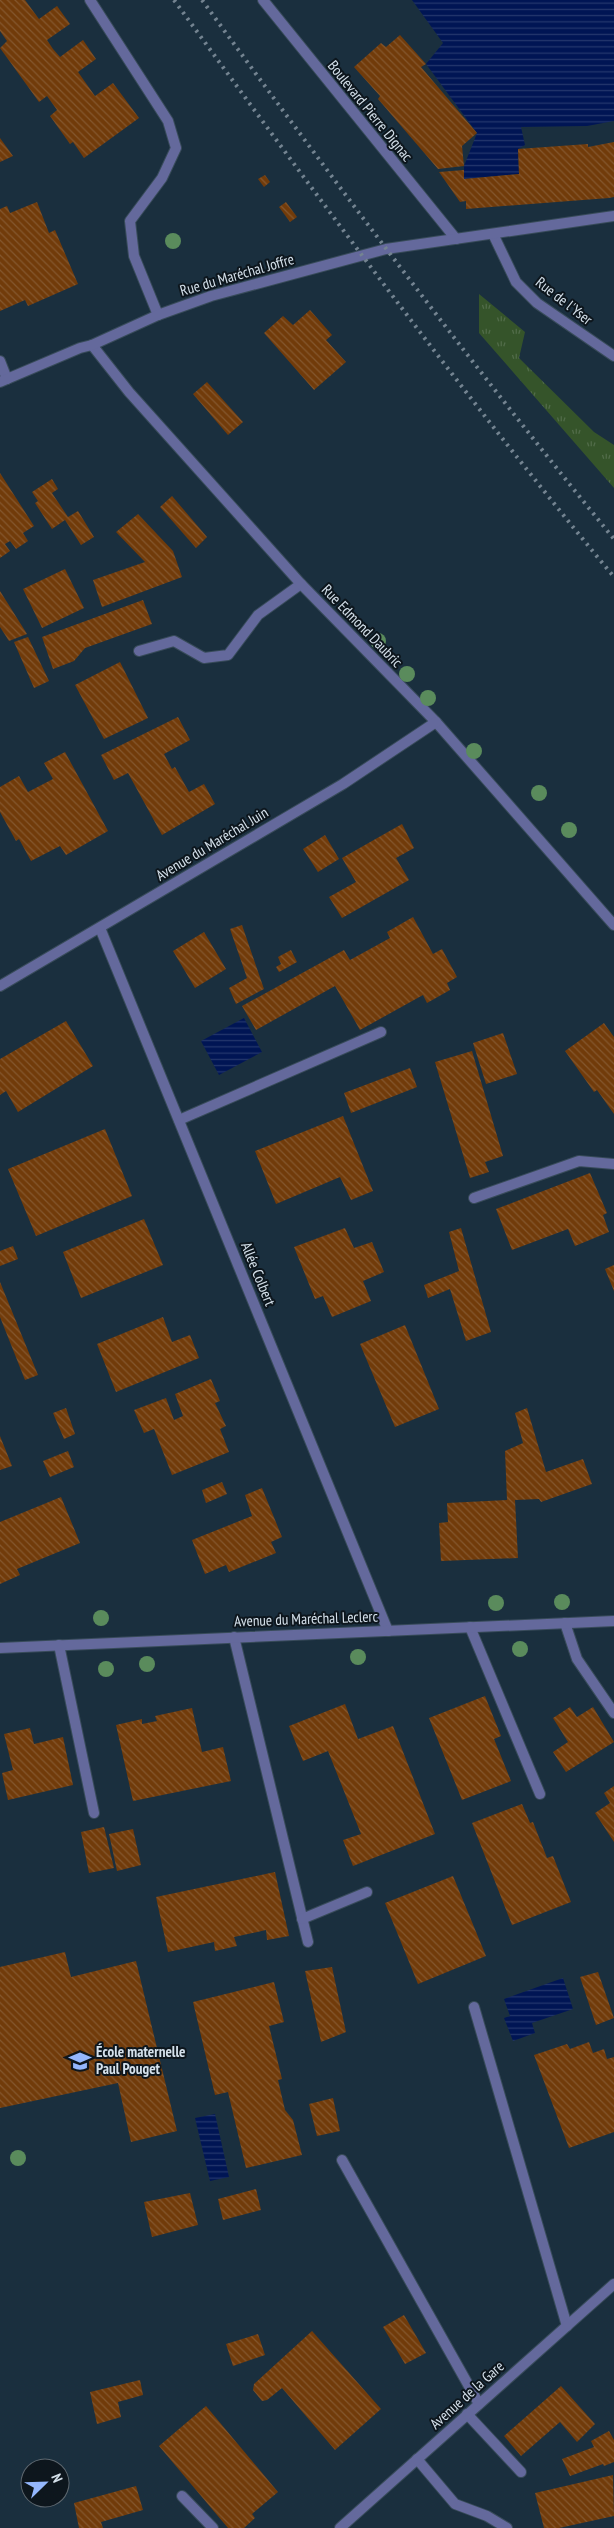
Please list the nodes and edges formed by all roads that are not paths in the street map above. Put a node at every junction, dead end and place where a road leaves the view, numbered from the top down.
1 (90, 0) edge
2 (263, 0) edge
3 (614, 216) edge
4 (493, 234) junction
5 (456, 239) junction
6 (158, 315) junction
7 (92, 345) junction
8 (614, 356) edge
9 (0, 361) edge
10 (4, 380) edge
11 (301, 584) junction
12 (140, 651) dead end
13 (436, 722) junction
14 (614, 925) edge
15 (100, 928) junction
16 (0, 986) edge
17 (381, 1032) dead end
18 (179, 1120) junction
19 (614, 1164) edge
20 (474, 1198) dead end
21 (614, 1621) edge
22 (565, 1623) junction
23 (470, 1627) junction
24 (388, 1631) junction
25 (234, 1638) junction
26 (59, 1645) junction
27 (0, 1648) edge
28 (614, 1713) edge
29 (540, 1794) dead end
30 (94, 1814) dead end
31 (367, 1892) dead end
32 (302, 1919) junction
33 (308, 1942) dead end
34 (474, 2007) dead end
35 (342, 2160) dead end
36 (614, 2284) edge
37 (567, 2326) junction
38 (479, 2404) junction
39 (467, 2414) junction
40 (417, 2459) junction
41 (521, 2472) dead end
42 (182, 2496) dead end
43 (213, 2528) edge
44 (340, 2528) edge
45 (507, 2528) edge

1 - 6 street
2 - 5 street, Boulevard Pierre Dignac
3 - 4 street, Rue du Maréchal Joffre
4 - 5 street, Rue du Maréchal Joffre
4 - 8 street, Rue de l'Yser
5 - 6 street, Rue du Maréchal Joffre
6 - 7 street, Rue du Maréchal Joffre
7 - 10 street, Rue du Maréchal Joffre
7 - 11 street, Rue Edmond Daubric
9 - 10 street
11 - 12 street
11 - 13 street, Rue Edmond Daubric
13 - 14 street, Rue Edmond Daubric
13 - 15 street, Avenue du Maréchal Juin
15 - 16 street, Avenue du Maréchal Juin
15 - 18 street, Allée Colbert
17 - 18 street
18 - 24 street, Allée Colbert
19 - 20 street
21 - 22 street, Avenue du Maréchal Leclerc
22 - 23 street, Avenue du Maréchal Leclerc
22 - 28 street
23 - 24 street, Avenue du Maréchal Leclerc
23 - 29 street
24 - 25 street, Avenue du Maréchal Leclerc
25 - 26 street, Avenue du Maréchal Leclerc
25 - 32 street
26 - 27 street, Avenue du Maréchal Leclerc
26 - 30 street
31 - 32 street
32 - 33 street
34 - 37 street
35 - 38 street
36 - 37 street, Avenue de la Gare
37 - 38 street, Avenue de la Gare
38 - 39 street, Avenue de la Gare
39 - 40 street, Avenue de la Gare
39 - 41 street
40 - 44 street, Avenue de la Gare
40 - 45 street
42 - 43 street

